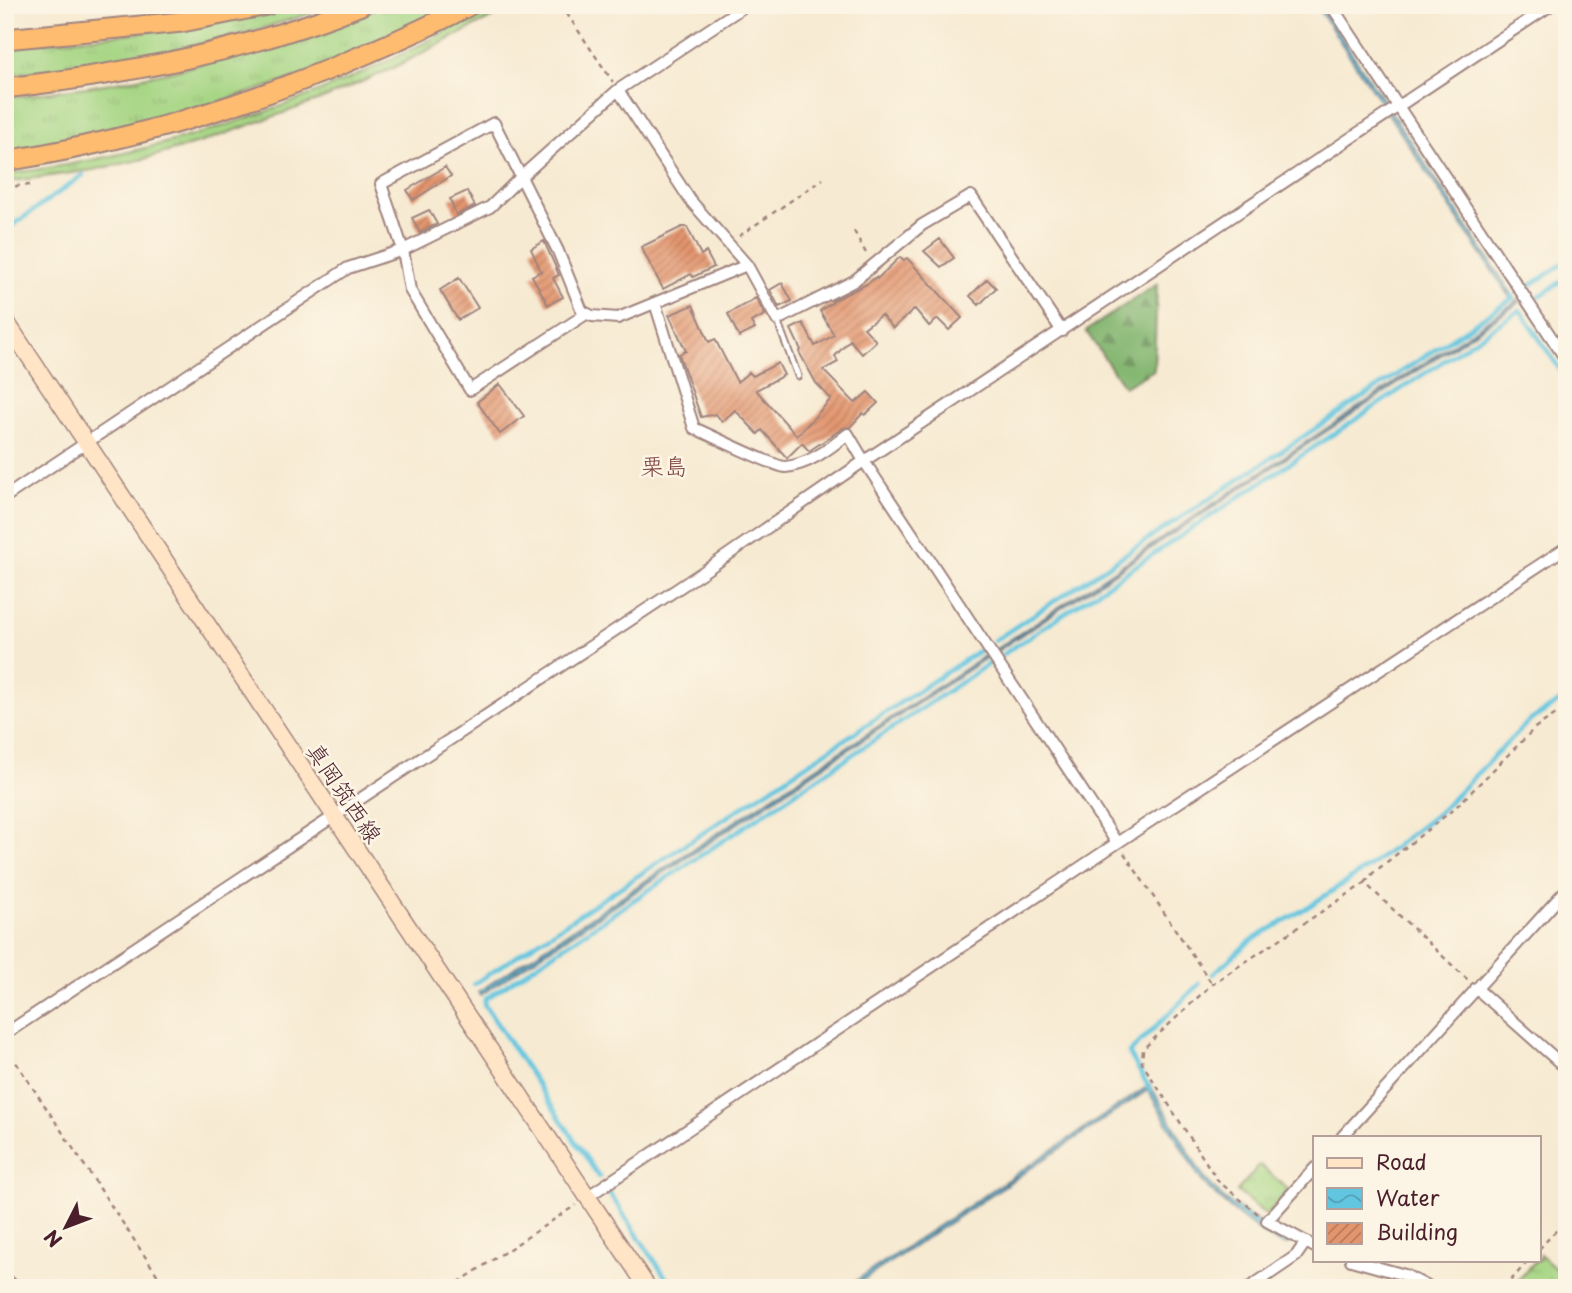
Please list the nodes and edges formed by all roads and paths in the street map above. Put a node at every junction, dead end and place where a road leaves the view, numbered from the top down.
1 (267, 5) edge
2 (361, 5) edge
3 (470, 5) edge
4 (561, 5) edge
5 (746, 5) edge
6 (1331, 5) edge
7 (1551, 5) edge
8 (5, 39) edge
9 (5, 88) edge
10 (618, 90) junction
11 (1392, 111) junction
12 (5, 161) edge
13 (522, 176) junction
14 (823, 180) dead end
15 (31, 185) dead end
16 (5, 187) edge
17 (854, 231) dead end
18 (729, 243) junction
19 (403, 250) junction
20 (873, 264) junction
21 (747, 265) junction
22 (655, 303) junction
23 (586, 313) junction
24 (5, 320) edge
25 (777, 320) junction
26 (1062, 331) junction
27 (1567, 361) edge
28 (798, 376) dead end
29 (86, 443) junction
30 (864, 461) junction
31 (5, 497) edge
32 (1567, 547) edge
33 (1567, 707) edge
34 (334, 816) junction
35 (1117, 843) junction
36 (1365, 883) junction
37 (1567, 889) edge
38 (1212, 984) junction
39 (1476, 988) junction
40 (5, 1034) edge
41 (5, 1046) edge
42 (1567, 1069) edge
43 (1343, 1136) edge
44 (1313, 1170) edge
45 (587, 1197) junction
46 (1567, 1219) edge
47 (1267, 1221) junction
48 (1310, 1245) edge
49 (1540, 1248) edge
50 (1358, 1262) edge
51 (1527, 1262) edge
52 (166, 1288) edge
53 (450, 1288) edge
54 (648, 1288) edge
55 (1249, 1288) edge
56 (1430, 1288) edge
57 (1504, 1288) edge

1 - 8 highway
2 - 9 highway
3 - 12 highway
4 - 10 path
5 - 10 street
6 - 11 street
7 - 11 street
10 - 13 street
10 - 18 street
11 - 26 street
11 - 27 street
13 - 19 street
13 - 19 street
13 - 23 street
14 - 18 path
15 - 16 path
17 - 20 path
18 - 21 street
19 - 23 street
19 - 29 street
20 - 25 street
20 - 26 street
21 - 22 street
21 - 25 street
22 - 23 street
22 - 30 street
24 - 29 main road, 真岡筑西線
25 - 28 lane
26 - 30 street
29 - 31 street
29 - 34 main road, 真岡筑西線
30 - 34 street
30 - 35 street
32 - 35 street
33 - 36 path
34 - 40 street
34 - 45 main road, 真岡筑西線
35 - 38 path
35 - 45 street
36 - 38 path
36 - 39 path
37 - 39 street
38 - 47 path
39 - 42 street
39 - 43 street
41 - 52 path
44 - 47 street
45 - 53 path
45 - 54 main road, 真岡筑西線
46 - 49 path
47 - 48 street
48 - 55 street
50 - 56 street
51 - 57 path

